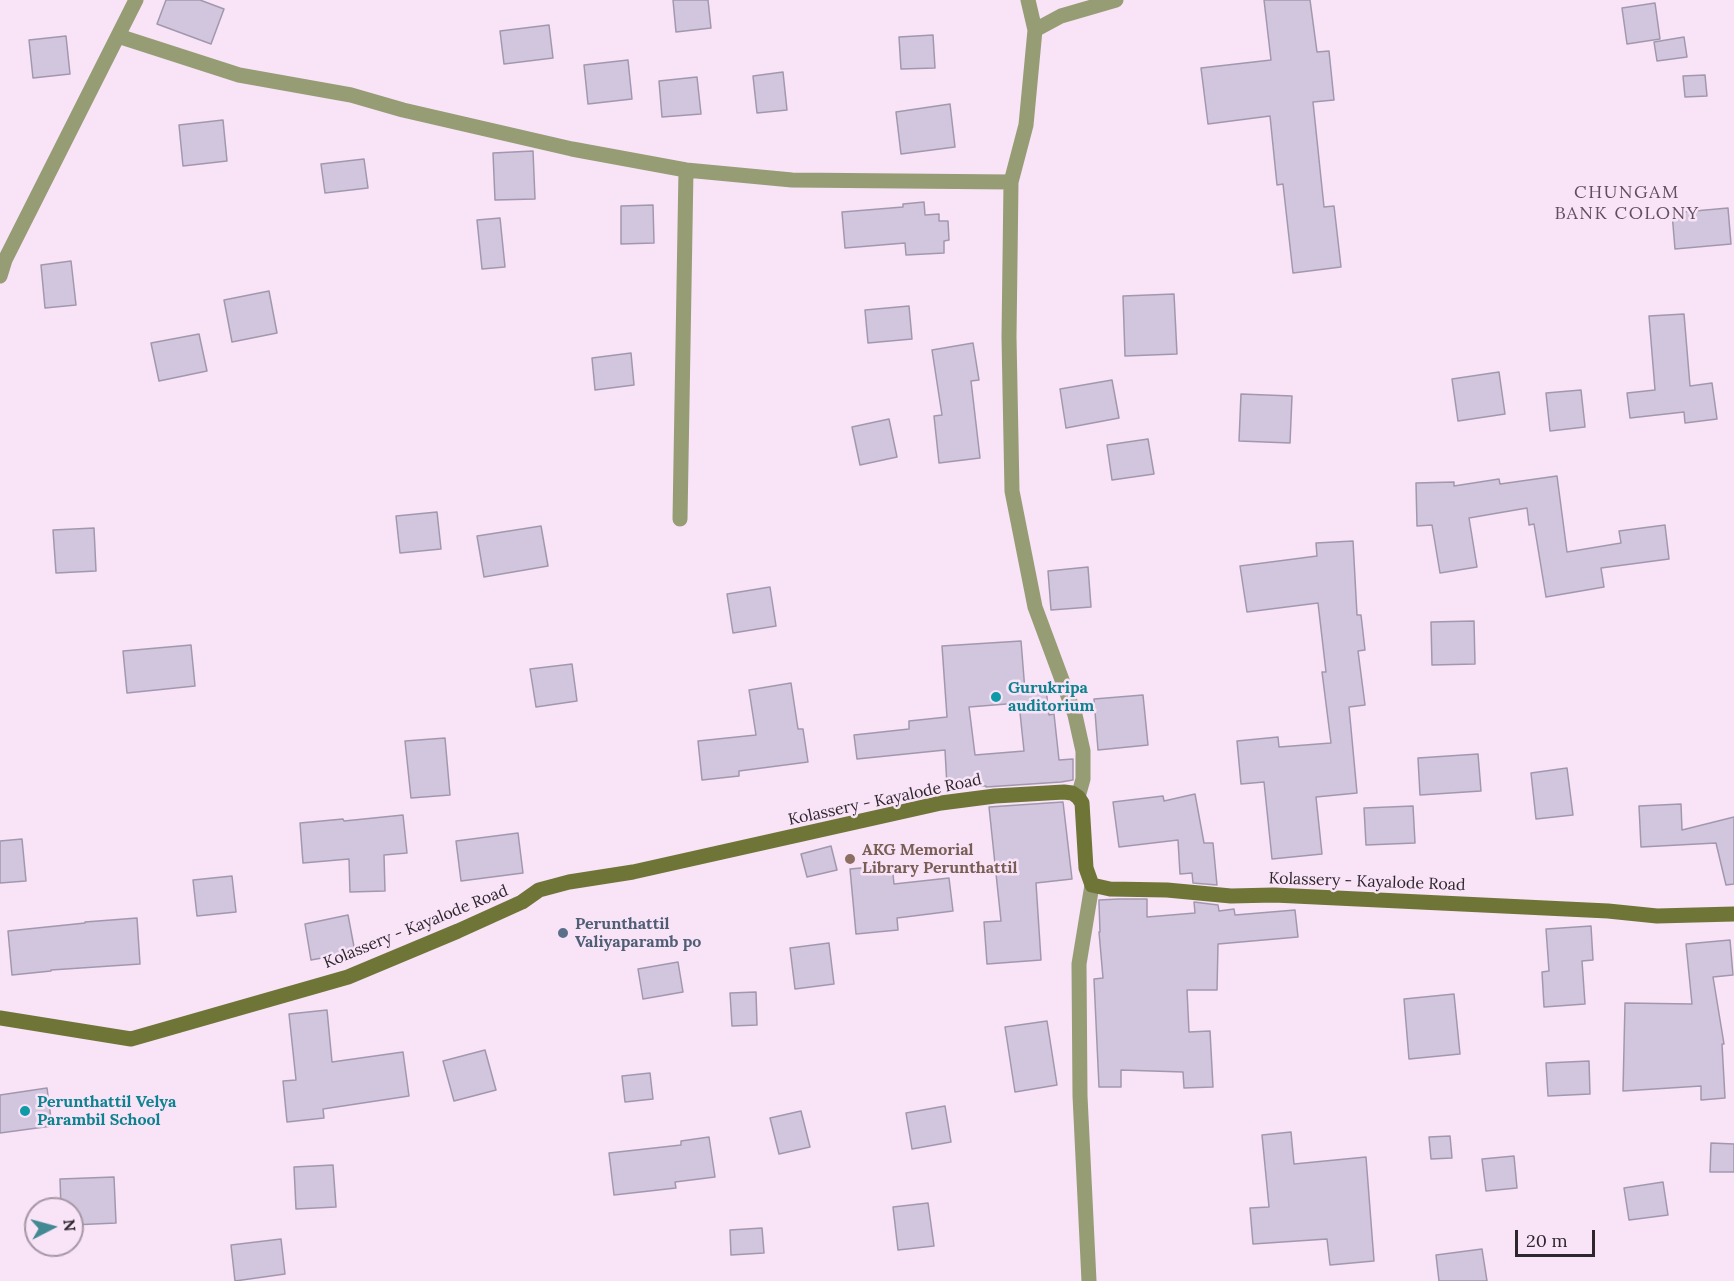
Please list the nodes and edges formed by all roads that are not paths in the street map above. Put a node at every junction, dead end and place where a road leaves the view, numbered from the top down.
1 (136, 0) edge
2 (1028, 0) edge
3 (1116, 0) edge
4 (1035, 30) junction
5 (118, 36) junction
6 (686, 170) junction
7 (1011, 182) junction
8 (0, 276) edge
9 (680, 519) dead end
10 (1078, 797) junction
11 (1092, 885) junction
12 (1734, 914) edge
13 (0, 1018) edge
14 (1089, 1281) edge

1 - 5 street
2 - 4 street
3 - 4 street
4 - 7 street
5 - 6 street
5 - 8 street
6 - 7 street
6 - 9 street
7 - 10 street
10 - 11 main road
10 - 13 main road, Kolassery - Kayalode Road
11 - 12 main road, Kolassery - Kayalode Road
11 - 14 street

